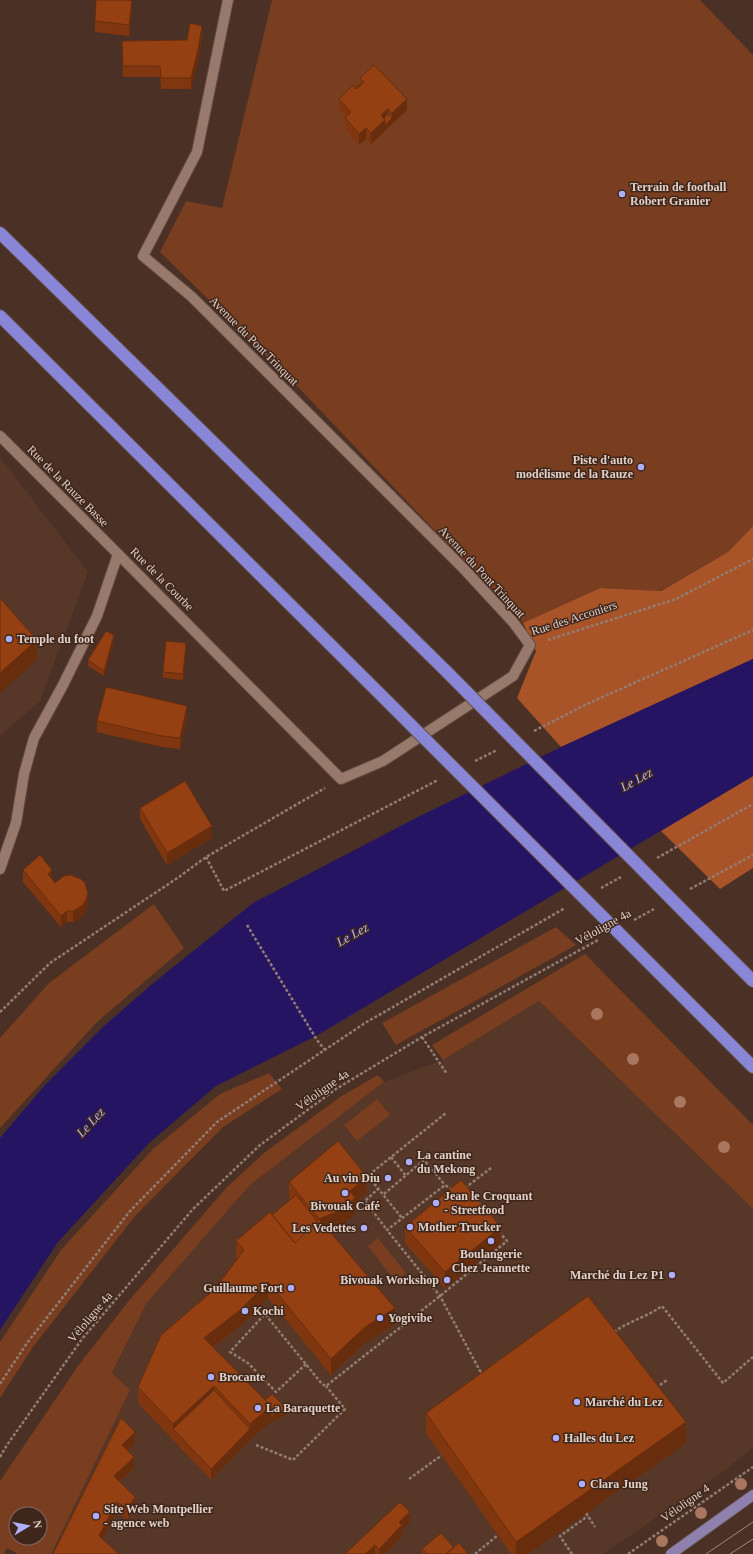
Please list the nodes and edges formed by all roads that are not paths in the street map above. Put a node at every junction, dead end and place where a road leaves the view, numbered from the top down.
1 (228, 0) edge
2 (0, 232) edge
3 (0, 316) edge
4 (0, 436) edge
5 (118, 554) junction
6 (530, 645) joint
7 (341, 779) joint
8 (0, 869) edge
9 (753, 981) edge
10 (753, 1067) edge
11 (753, 1495) edge
12 (670, 1554) edge

1 - 6 street, Avenue du Pont Trinquat
2 - 9 highway, bridge
3 - 10 highway, bridge
4 - 5 street, Rue de la Rauze Basse
5 - 7 street, Rue de la Courbe
5 - 8 street, Rue de la Courbe
6 - 7 street, Rue des Acconiers
11 - 12 main road

